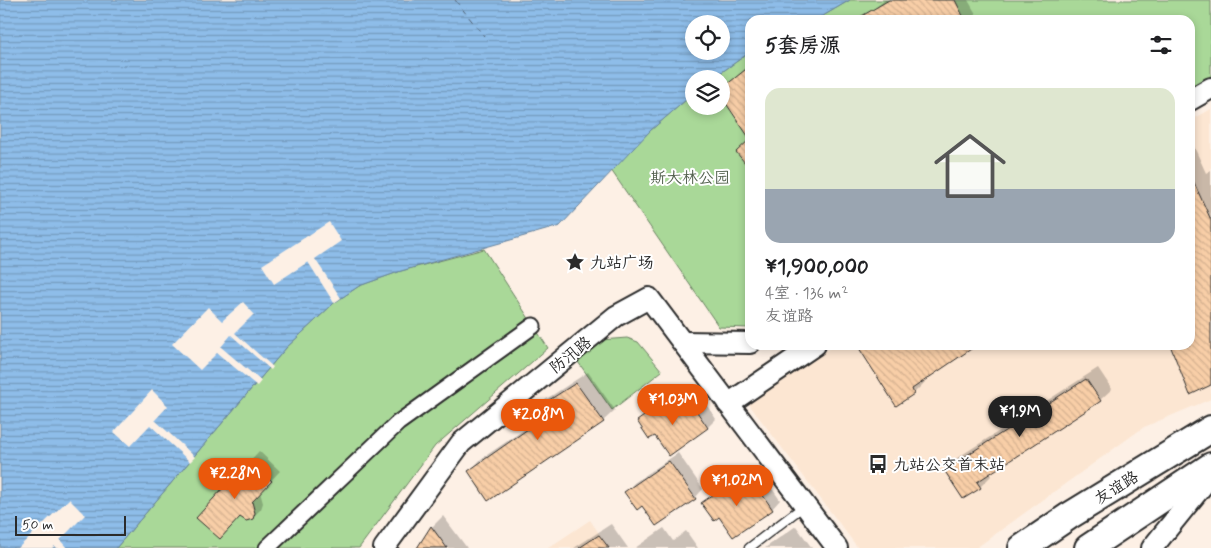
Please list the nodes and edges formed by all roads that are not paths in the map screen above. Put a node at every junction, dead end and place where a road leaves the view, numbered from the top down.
1 (1211, 88) edge
2 (1195, 97) edge
3 (533, 326) dead end
4 (682, 342) junction
5 (745, 343) edge
6 (808, 350) edge
7 (728, 404) junction
8 (1211, 428) edge
9 (1208, 478) edge
10 (804, 505) junction
11 (267, 548) edge
12 (384, 548) edge
13 (749, 548) edge
14 (837, 548) edge
15 (1022, 548) edge
16 (1088, 548) edge
17 (1152, 548) edge

1 - 2 street
3 - 11 street
4 - 5 street
4 - 7 street
4 - 12 street, 防汛路
6 - 7 street
7 - 10 street
8 - 15 highway, 友谊路
9 - 16 highway
9 - 17 street
10 - 13 lane
10 - 14 street

